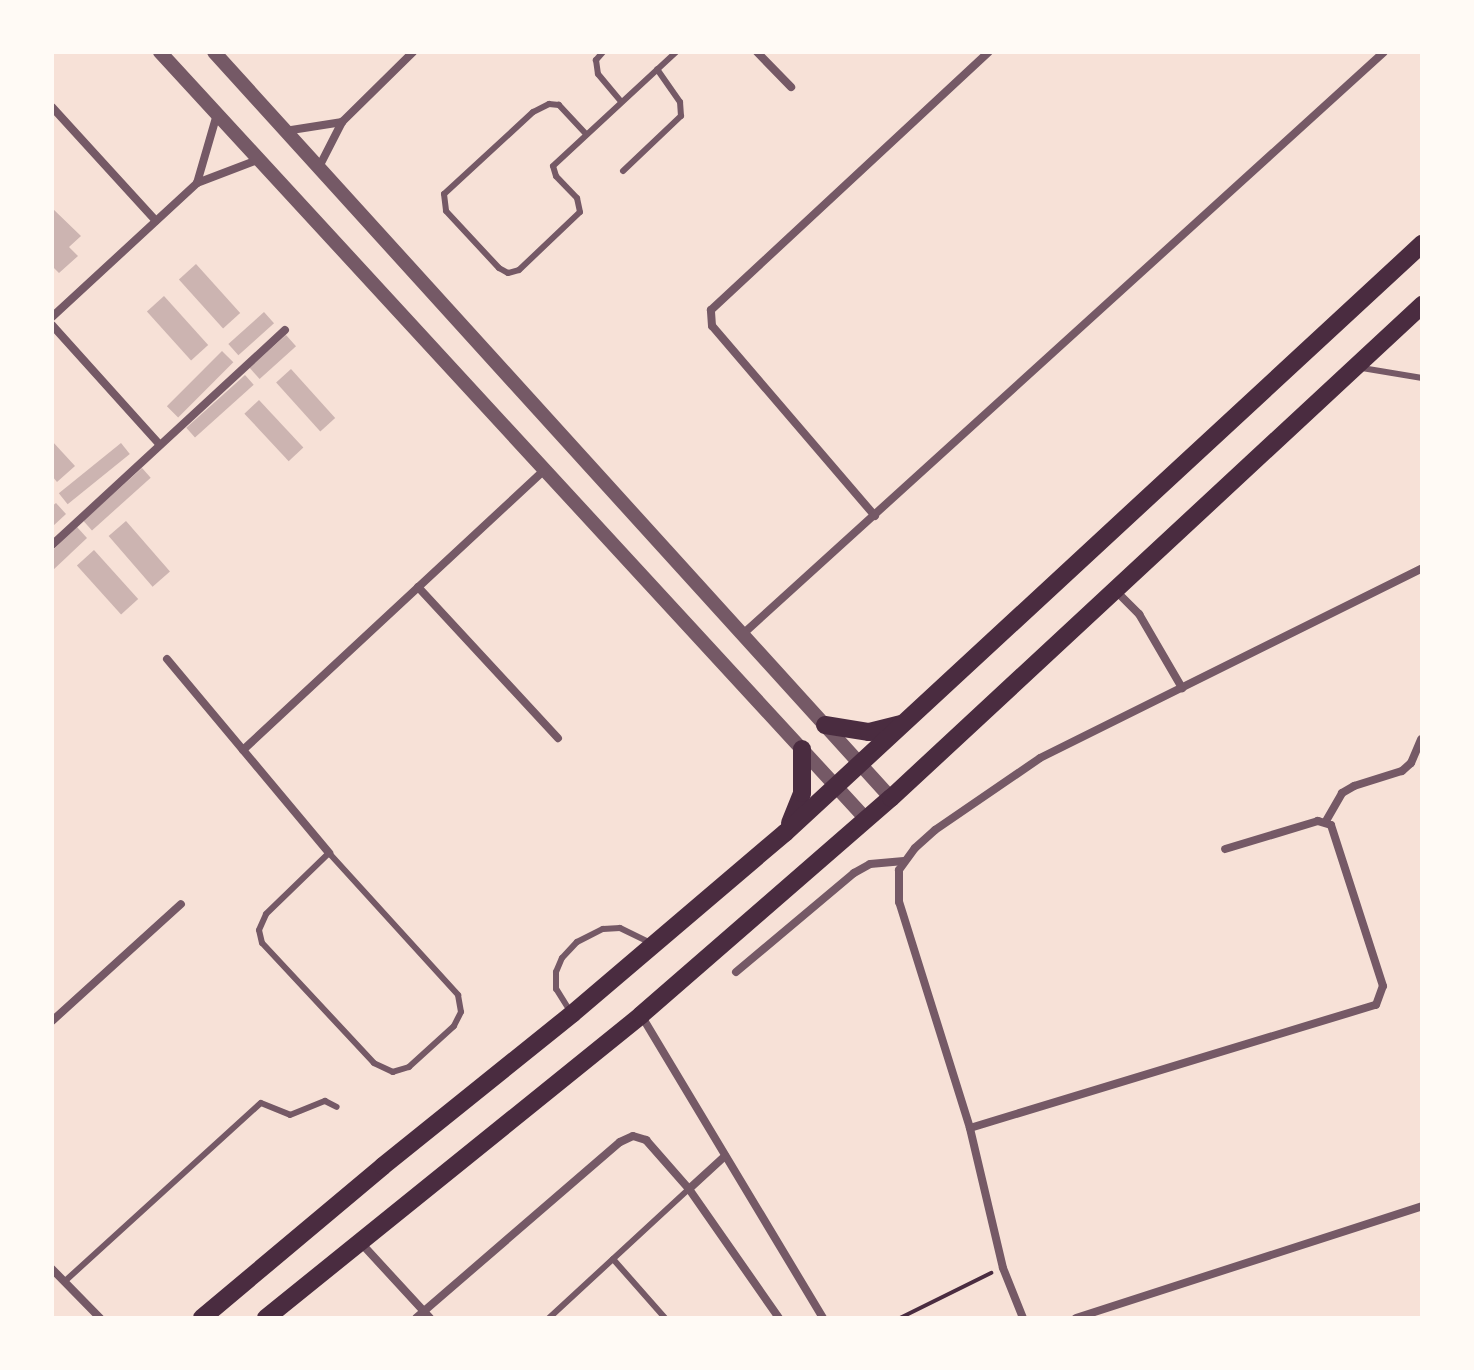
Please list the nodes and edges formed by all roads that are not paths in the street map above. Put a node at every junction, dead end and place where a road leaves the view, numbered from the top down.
1 (160, 52) edge
2 (214, 52) edge
3 (413, 52) edge
4 (603, 52) edge
5 (676, 52) edge
6 (757, 52) edge
7 (989, 52) edge
8 (1384, 52) edge
9 (657, 69) junction
10 (791, 87) dead end
11 (621, 101) junction
12 (52, 107) edge
13 (218, 111) junction
14 (342, 122) junction
15 (285, 131) junction
16 (586, 134) junction
17 (261, 159) junction
18 (319, 167) junction
19 (623, 171) dead end
20 (197, 183) junction
21 (156, 221) junction
22 (1422, 244) edge
23 (1422, 305) edge
24 (52, 317) edge
25 (52, 325) edge
26 (285, 330) dead end
27 (1359, 367) junction
28 (1422, 378) edge
29 (160, 445) junction
30 (544, 470) junction
31 (875, 516) junction
32 (52, 545) edge
33 (1422, 568) edge
34 (418, 587) junction
35 (1116, 591) junction
36 (744, 633) junction
37 (167, 659) dead end
38 (1182, 688) junction
39 (909, 721) junction
40 (825, 725) junction
41 (558, 738) dead end
42 (1421, 739) edge
43 (802, 749) junction
44 (243, 750) junction
45 (862, 764) junction
46 (837, 786) junction
47 (891, 798) junction
48 (866, 819) junction
49 (1326, 821) junction
50 (785, 833) junction
51 (1225, 849) dead end
52 (329, 853) junction
53 (904, 861) junction
54 (181, 904) dead end
55 (654, 944) junction
56 (736, 972) dead end
57 (572, 1014) junction
58 (641, 1015) junction
59 (52, 1021) edge
60 (337, 1107) dead end
61 (970, 1128) junction
62 (725, 1156) junction
63 (689, 1189) junction
64 (1422, 1206) edge
65 (361, 1242) junction
66 (613, 1259) junction
67 (52, 1269) edge
68 (64, 1282) junction
69 (817, 1308) junction
70 (427, 1315) edge
71 (100, 1318) edge
72 (202, 1318) edge
73 (266, 1318) edge
74 (416, 1318) edge
75 (549, 1318) edge
76 (665, 1318) edge
77 (779, 1318) edge
78 (807, 1318) edge
79 (823, 1318) edge
80 (1023, 1318) edge
81 (1076, 1318) edge

1 - 13 street
2 - 15 street
3 - 14 street
4 - 11 lane
5 - 9 lane
6 - 10 street
7 - 31 street
8 - 31 street
9 - 11 lane
9 - 19 lane
11 - 16 lane
12 - 21 street
13 - 17 street
13 - 20 street
14 - 15 street
14 - 18 street
15 - 18 street
16 - 16 lane
17 - 20 street
17 - 30 street
18 - 36 street
20 - 21 street
21 - 24 street
22 - 39 main road
23 - 27 main road
25 - 29 street
26 - 29 street
27 - 28 lane
27 - 35 main road
29 - 32 street
30 - 34 street
30 - 43 street
31 - 36 street
33 - 38 street
34 - 41 street
34 - 44 street
35 - 38 street
35 - 47 main road
36 - 40 street
37 - 44 street
38 - 53 street
39 - 40 main road
39 - 45 main road
40 - 45 street
42 - 49 street
43 - 46 street
43 - 50 main road
44 - 52 street
45 - 46 main road
45 - 47 street
46 - 48 street
46 - 50 main road
47 - 48 main road
48 - 58 main road
49 - 51 street
49 - 61 street
50 - 55 main road
52 - 52 lane
53 - 56 street
53 - 61 street
54 - 59 street
55 - 57 main road
55 - 57 lane
57 - 72 main road
58 - 62 street
58 - 65 main road
60 - 68 lane
61 - 80 street
62 - 63 street
62 - 69 street
63 - 66 lane
63 - 70 street
63 - 77 street
64 - 81 street
65 - 70 street
65 - 73 main road
66 - 75 lane
66 - 76 lane
67 - 68 street
68 - 71 street
69 - 78 street
69 - 79 street
70 - 74 street

